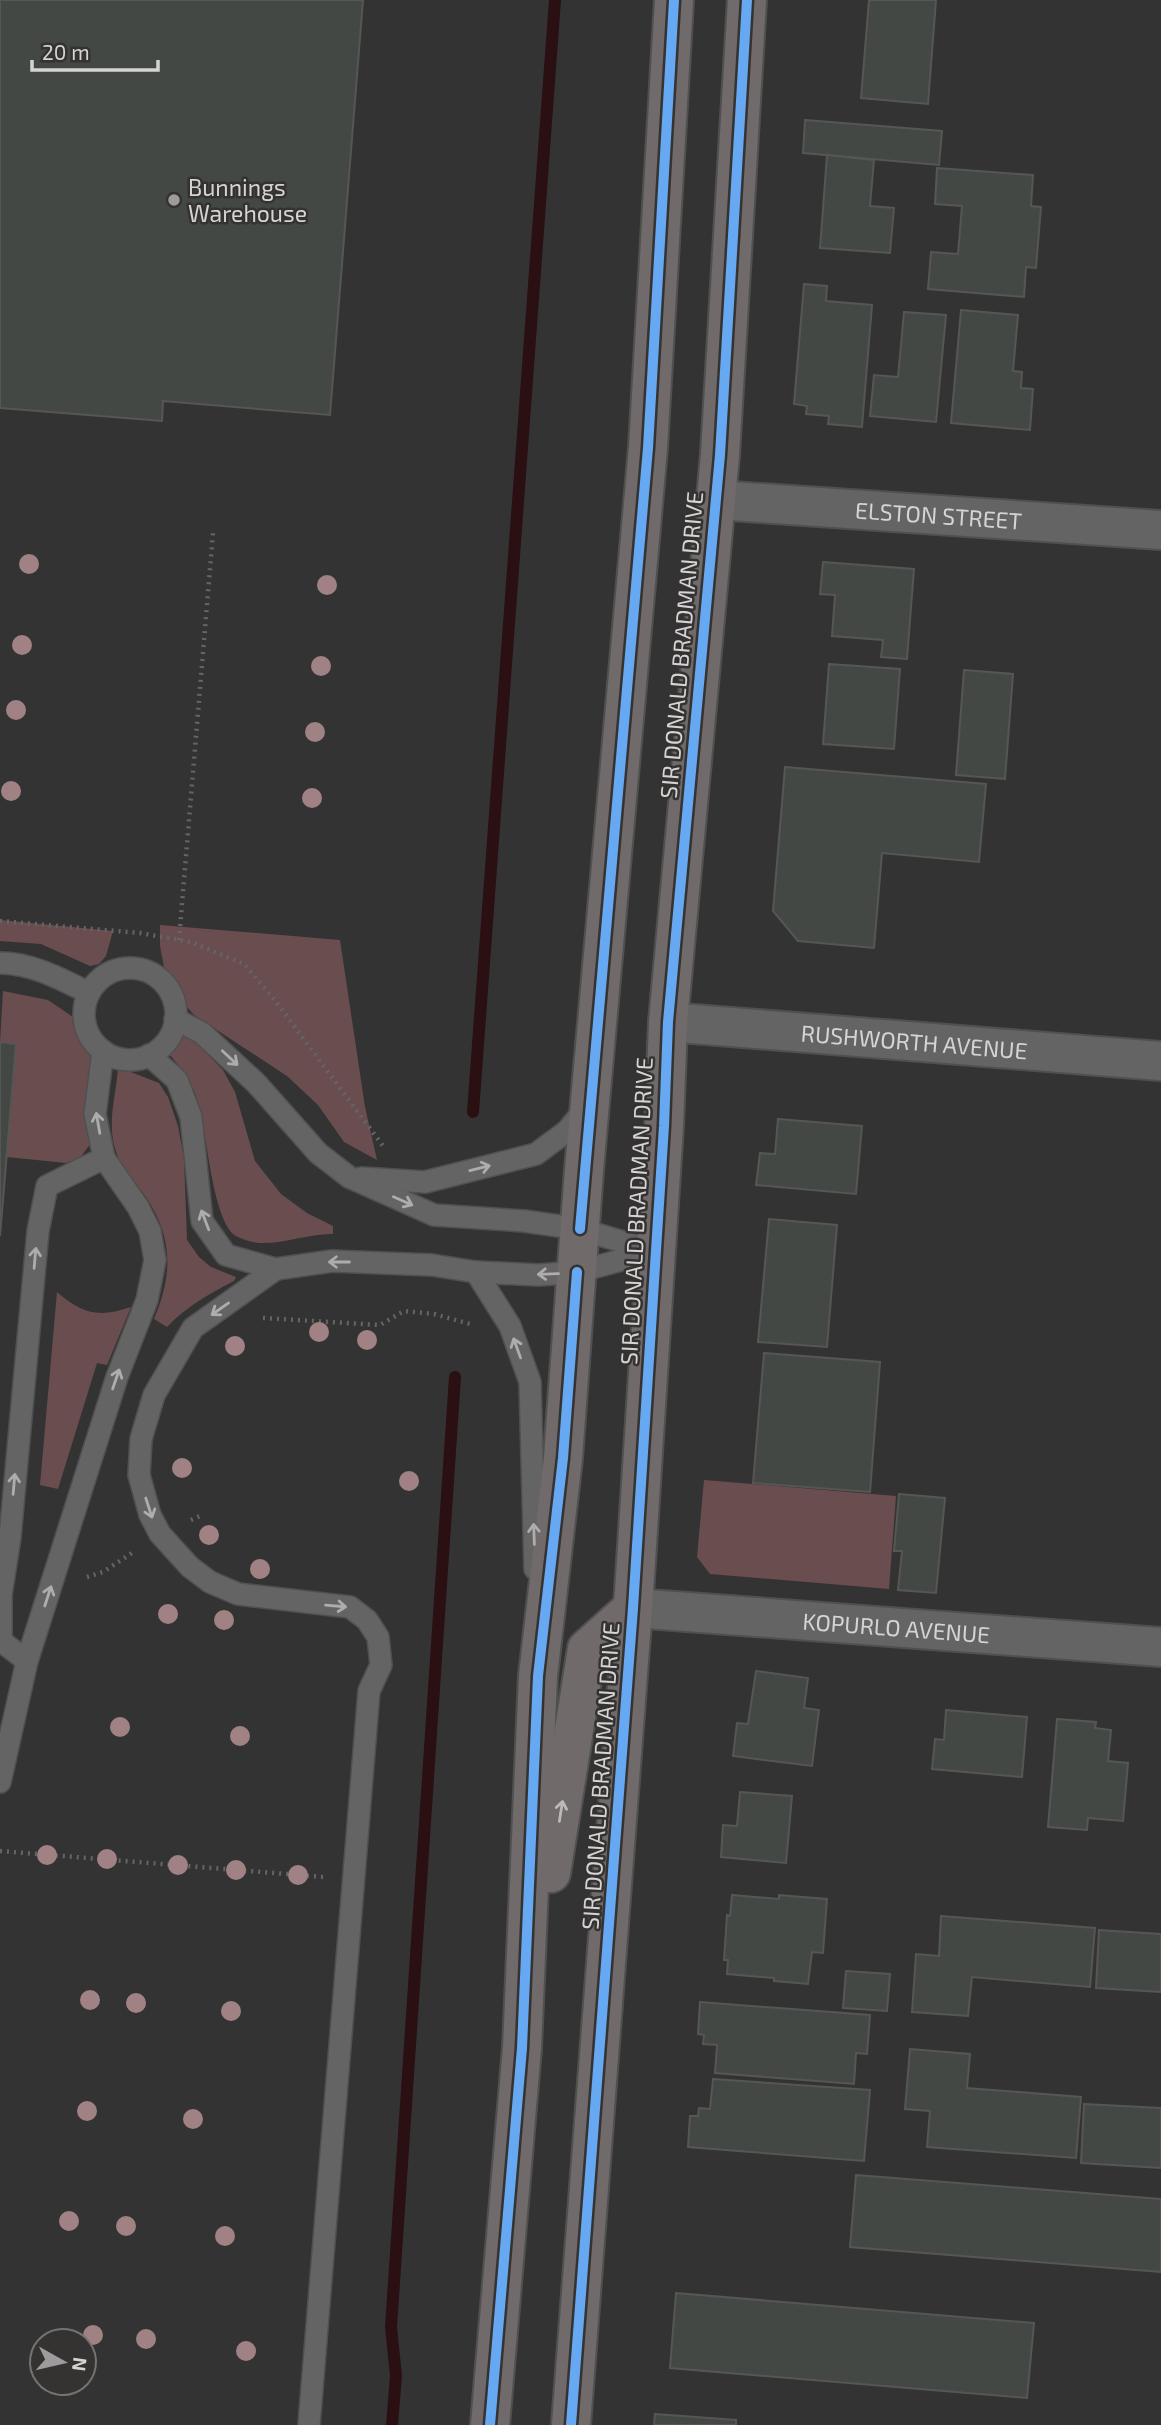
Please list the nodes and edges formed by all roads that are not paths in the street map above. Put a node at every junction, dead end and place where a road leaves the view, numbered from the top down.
1 (674, 0) edge
2 (747, 0) edge
3 (715, 499) junction
4 (1161, 530) edge
5 (0, 963) edge
6 (89, 993) junction
7 (175, 1019) junction
8 (668, 1022) junction
9 (103, 1051) junction
10 (149, 1055) junction
11 (1161, 1061) edge
12 (590, 1103) junction
13 (104, 1158) junction
14 (348, 1177) junction
15 (580, 1229) junction
16 (655, 1251) junction
17 (276, 1269) junction
18 (476, 1272) junction
19 (577, 1272) junction
20 (634, 1608) junction
21 (1161, 1647) edge
22 (27, 1661) junction
23 (538, 1676) junction
24 (0, 1782) edge
25 (522, 2048) junction
26 (309, 2425) edge
27 (490, 2425) edge
28 (571, 2425) edge

1 - 12 main road
2 - 3 main road, SIR DONALD BRADMAN DRIVE
3 - 4 street, ELSTON STREET
3 - 8 main road, SIR DONALD BRADMAN DRIVE
5 - 6 lane
6 - 7 lane
6 - 9 lane
7 - 10 lane
7 -> 14 lane
8 - 11 street, RUSHWORTH AVENUE
8 - 16 main road, SIR DONALD BRADMAN DRIVE
9 - 10 lane
13 -> 9 lane
17 -> 10 lane
14 -> 12 lane
12 - 15 main road
22 -> 13 lane
22 -> 13 lane
14 -> 15 lane
15 - 16 lane
15 - 19 main road
16 - 19 lane
16 - 20 main road, SIR DONALD BRADMAN DRIVE
18 -> 17 lane
17 -> 26 lane
19 -> 18 lane
23 -> 18 lane
19 - 23 main road
20 - 21 street, KOPURLO AVENUE
25 -> 20 main road
20 - 28 main road, SIR DONALD BRADMAN DRIVE
22 - 24 lane
23 - 25 main road
25 - 27 main road

